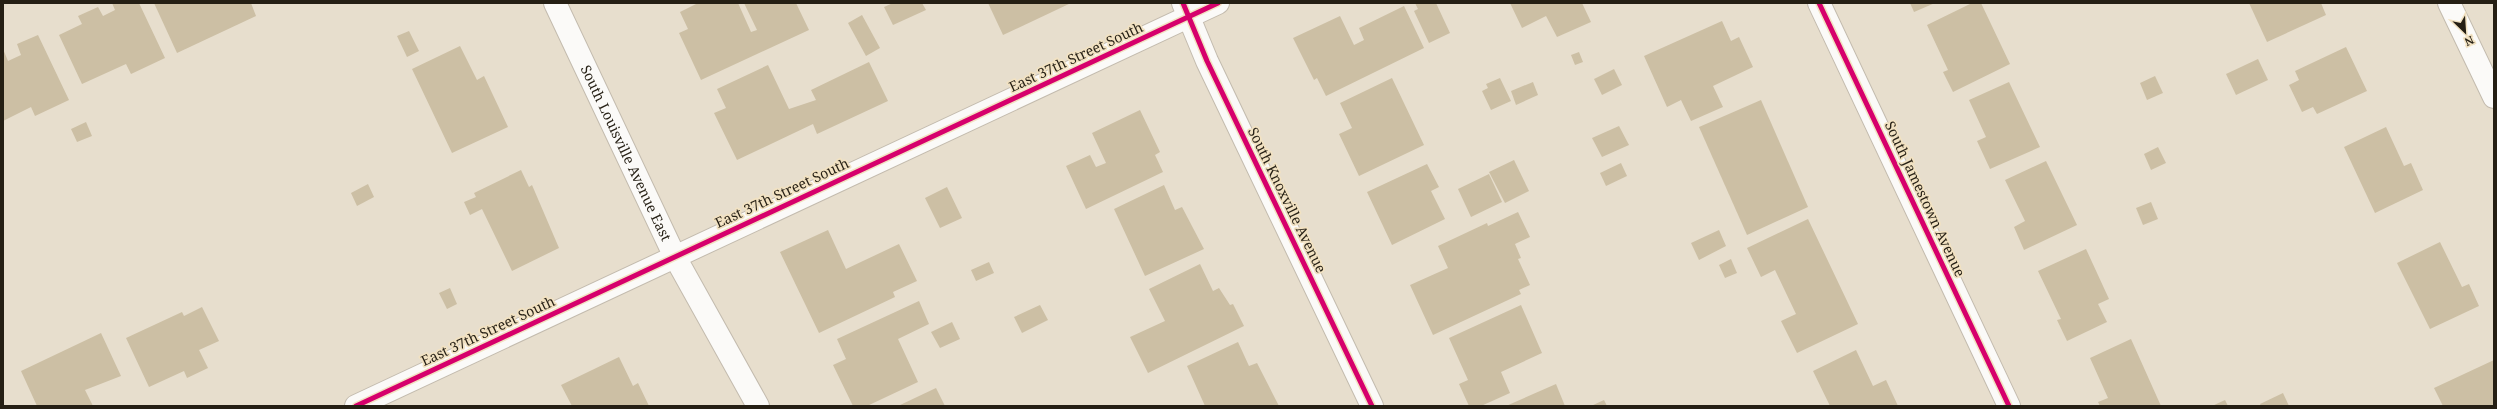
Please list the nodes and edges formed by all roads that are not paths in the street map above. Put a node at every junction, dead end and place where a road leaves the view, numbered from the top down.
1 (554, 3) edge
2 (1218, 3) edge
3 (1819, 3) edge
4 (2449, 3) edge
5 (1186, 10) edge
6 (2494, 97) edge
7 (675, 257) junction
8 (356, 406) edge
9 (758, 406) edge
10 (1372, 406) edge
11 (2009, 406) edge

1 - 7 street, South Louisville Avenue East
2 - 5 street, East 37th Street South
3 - 11 street, South Jamestown Avenue
4 - 6 street
5 - 7 street, East 37th Street South
5 - 10 street, South Knoxville Avenue
7 - 8 street, East 37th Street South
7 - 9 street, South Louisville Avenue East

